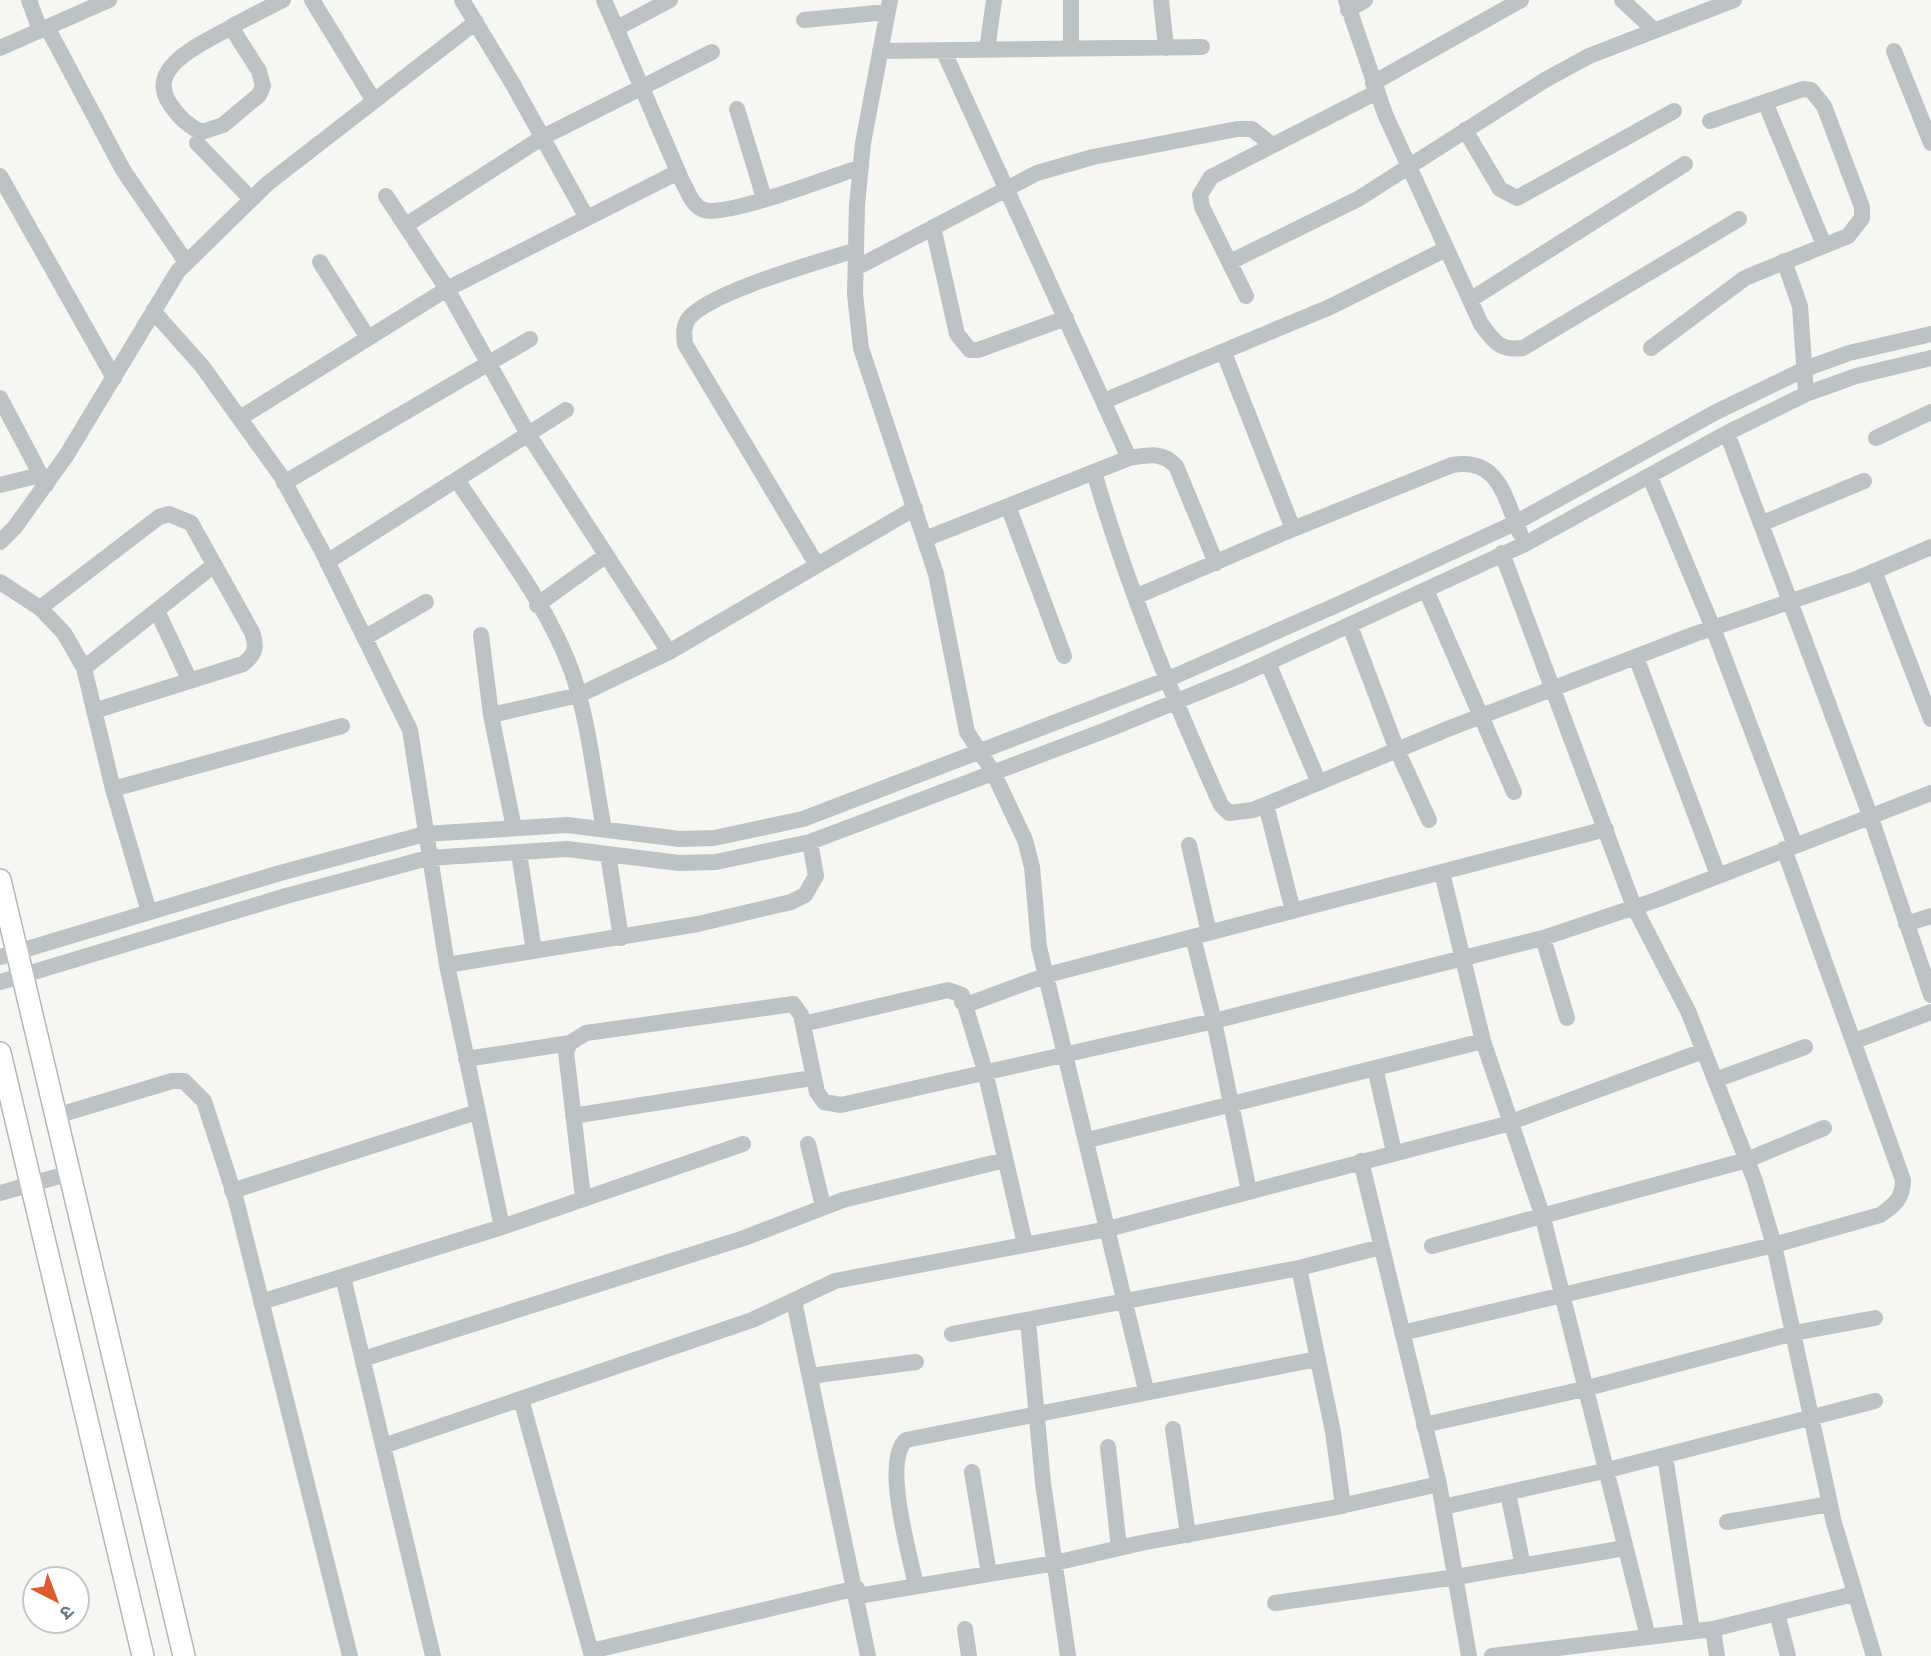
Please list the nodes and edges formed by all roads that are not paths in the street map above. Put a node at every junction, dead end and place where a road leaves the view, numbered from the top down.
1 (29, 0) edge
2 (109, 0) edge
3 (283, 0) edge
4 (312, 0) edge
5 (463, 0) edge
6 (604, 0) edge
7 (670, 0) edge
8 (994, 0) edge
9 (1071, 0) edge
10 (1161, 0) edge
11 (1365, 0) edge
12 (1521, 0) edge
13 (1622, 0) edge
14 (1734, 0) edge
15 (1347, 5) edge
16 (888, 6) edge
17 (804, 20) dead end
18 (476, 22) junction
19 (232, 27) junction
20 (617, 28) junction
21 (43, 29) junction
22 (1653, 29) junction
23 (1202, 47) dead end
24 (0, 48) edge
25 (1166, 48) junction
26 (1070, 49) junction
27 (943, 50) junction
28 (987, 50) junction
29 (880, 51) junction
30 (1894, 51) dead end
31 (712, 52) dead end
32 (1375, 87) junction
33 (642, 88) junction
34 (374, 101) junction
35 (1765, 102) junction
36 (737, 109) dead end
37 (1674, 111) dead end
38 (1926, 116) edge
39 (1710, 121) dead end
40 (1465, 130) junction
41 (543, 137) junction
42 (197, 143) dead end
43 (1931, 143) edge
44 (1272, 145) junction
45 (1685, 164) dead end
46 (1409, 166) junction
47 (861, 167) junction
48 (678, 172) junction
49 (0, 176) edge
50 (1006, 187) junction
51 (386, 196) dead end
52 (764, 198) junction
53 (251, 199) junction
54 (587, 218) junction
55 (1739, 219) dead end
56 (406, 225) junction
57 (933, 227) junction
58 (1824, 245) junction
59 (1447, 249) junction
60 (856, 250) junction
61 (1784, 261) junction
62 (186, 262) junction
63 (320, 262) dead end
64 (1230, 262) junction
65 (856, 268) junction
66 (447, 289) junction
67 (1246, 296) dead end
68 (1470, 300) junction
69 (153, 311) junction
70 (1066, 318) junction
71 (1931, 334) edge
72 (368, 338) junction
73 (530, 339) dead end
74 (1651, 348) dead end
75 (1224, 353) junction
76 (1931, 358) edge
77 (490, 362) junction
78 (1805, 369) junction
79 (114, 378) junction
80 (1806, 394) junction
81 (0, 398) edge
82 (1104, 401) junction
83 (566, 410) dead end
84 (1931, 412) edge
85 (240, 418) junction
86 (1727, 433) junction
87 (528, 434) junction
88 (1876, 439) dead end
89 (1129, 458) junction
90 (1094, 472) junction
91 (1650, 477) junction
92 (43, 480) junction
93 (457, 480) junction
94 (1864, 481) dead end
95 (284, 483) junction
96 (0, 485) edge
97 (1008, 506) junction
98 (915, 508) junction
99 (1515, 523) junction
100 (1763, 523) junction
101 (1293, 528) junction
102 (925, 539) junction
103 (0, 542) edge
104 (1525, 544) junction
105 (1931, 547) edge
106 (1502, 553) junction
107 (605, 556) junction
108 (327, 562) junction
109 (1216, 563) junction
110 (215, 565) junction
111 (817, 565) junction
112 (1874, 571) junction
113 (0, 582) edge
114 (1426, 590) junction
115 (1135, 597) junction
116 (1791, 601) junction
117 (426, 602) dead end
118 (537, 605) junction
119 (40, 608) junction
120 (157, 611) junction
121 (1350, 626) junction
122 (1713, 628) junction
123 (481, 635) dead end
124 (366, 637) junction
125 (669, 652) junction
126 (1063, 656) dead end
127 (1636, 657) junction
128 (1268, 663) junction
129 (84, 668) junction
130 (1166, 680) junction
131 (190, 681) junction
132 (1555, 688) junction
133 (579, 695) junction
134 (1175, 703) junction
135 (94, 711) junction
136 (492, 715) junction
137 (1482, 716) junction
138 (1931, 719) edge
139 (342, 726) dead end
140 (1397, 750) junction
141 (979, 752) junction
142 (993, 772) junction
143 (1319, 783) junction
144 (113, 789) junction
145 (1514, 792) dead end
146 (1931, 793) edge
147 (1266, 805) junction
148 (1871, 818) junction
149 (1429, 820) dead end
150 (514, 828) junction
151 (1606, 829) junction
152 (604, 830) junction
153 (425, 834) junction
154 (810, 842) junction
155 (1189, 845) dead end
156 (1789, 847) junction
157 (519, 853) junction
158 (608, 854) junction
159 (428, 858) junction
160 (1442, 873) junction
161 (1718, 875) junction
162 (0, 880) edge
163 (1634, 907) junction
164 (1293, 911) junction
165 (149, 912) junction
166 (1931, 916) edge
167 (1906, 923) junction
168 (1209, 933) junction
169 (621, 937) junction
170 (1193, 937) junction
171 (1543, 937) junction
172 (534, 951) junction
173 (8, 955) edge
174 (1461, 958) junction
175 (447, 965) junction
176 (1046, 975) junction
177 (22, 976) junction
178 (0, 982) edge
179 (1931, 995) edge
180 (964, 1003) junction
181 (1931, 1012) edge
182 (1567, 1018) dead end
183 (1214, 1021) junction
184 (803, 1024) junction
185 (1483, 1041) junction
186 (1855, 1041) junction
187 (570, 1044) junction
188 (1805, 1047) dead end
189 (1703, 1051) junction
190 (0, 1053) edge
191 (1067, 1056) junction
192 (466, 1059) junction
193 (1375, 1068) junction
194 (985, 1072) junction
195 (812, 1078) junction
196 (1715, 1080) junction
197 (1231, 1105) junction
198 (477, 1112) junction
199 (56, 1116) junction
200 (573, 1116) junction
201 (1510, 1123) junction
202 (1824, 1128) dead end
203 (1088, 1140) junction
204 (743, 1144) dead end
205 (808, 1144) dead end
206 (1394, 1152) junction
207 (1005, 1160) junction
208 (1747, 1160) junction
209 (1361, 1161) junction
210 (70, 1173) junction
211 (32, 1184) junction
212 (232, 1191) junction
213 (1249, 1191) junction
214 (0, 1193) edge
215 (583, 1197) junction
216 (823, 1206) junction
217 (1542, 1214) junction
218 (502, 1227) junction
219 (1108, 1229) junction
220 (1025, 1244) junction
221 (1774, 1245) junction
222 (1432, 1246) dead end
223 (1381, 1247) junction
224 (1299, 1268) junction
225 (344, 1277) junction
226 (1562, 1296) junction
227 (794, 1301) junction
228 (1126, 1301) junction
229 (261, 1302) junction
230 (1875, 1318) dead end
231 (1028, 1321) junction
232 (1402, 1333) junction
233 (1794, 1333) junction
234 (952, 1334) dead end
235 (363, 1359) junction
236 (1317, 1359) junction
237 (916, 1362) dead end
238 (810, 1376) junction
239 (1584, 1389) junction
240 (1146, 1390) junction
241 (521, 1399) junction
242 (1875, 1401) dead end
243 (1037, 1414) junction
244 (1811, 1418) junction
245 (1424, 1425) junction
246 (1173, 1429) dead end
247 (383, 1446) junction
248 (1108, 1447) dead end
249 (1665, 1456) junction
250 (1604, 1471) junction
251 (972, 1472) dead end
252 (1439, 1484) junction
253 (1508, 1493) junction
254 (1830, 1504) junction
255 (1343, 1506) junction
256 (1443, 1507) junction
257 (1727, 1522) dead end
258 (1188, 1535) junction
259 (1119, 1548) junction
260 (1625, 1548) junction
261 (1055, 1563) junction
262 (1523, 1566) junction
263 (989, 1574) junction
264 (1455, 1577) junction
265 (916, 1586) junction
266 (857, 1592) junction
267 (1854, 1594) junction
268 (1275, 1603) dead end
269 (1777, 1613) junction
270 (965, 1629) dead end
271 (1713, 1629) junction
272 (1692, 1631) junction
273 (1648, 1637) junction
274 (592, 1653) edge
275 (143, 1656) edge
276 (184, 1656) edge
277 (350, 1656) edge
278 (433, 1656) edge
279 (869, 1656) edge
280 (969, 1656) edge
281 (1068, 1656) edge
282 (1469, 1656) edge
283 (1492, 1656) edge
284 (1717, 1656) edge
285 (1787, 1656) edge
286 (1874, 1656) edge

1 - 21 street
2 - 21 street
3 - 19 street
4 - 34 street
5 - 18 street
6 - 20 street
7 - 20 street
8 - 28 street
9 - 26 street
10 - 25 street
11 - 15 street
12 - 32 street
13 - 22 street
14 - 22 street
15 - 32 street
16 - 17 street
16 - 29 street
18 - 34 street
18 - 41 street
19 - 19 street
20 - 33 street
21 - 24 street
21 - 62 street
22 - 40 street
23 - 25 street
25 - 26 street
26 - 28 street
27 - 28 street
27 - 29 street
27 - 50 street
29 - 47 street
30 - 38 street
31 - 33 street
32 - 44 street
32 - 46 street
33 - 41 street
33 - 48 street
34 - 53 street
35 - 39 street
35 - 58 street
35 - 58 street
36 - 52 street
37 - 40 street
38 - 43 street
40 - 46 street
41 - 54 street
41 - 56 street
42 - 53 street
44 - 50 street
44 - 64 street
45 - 68 street
46 - 59 street
46 - 64 street
47 - 52 street
47 - 60 street
48 - 52 street
48 - 54 street
49 - 79 street
50 - 57 street
50 - 70 street
51 - 56 street
53 - 62 street
54 - 66 street
55 - 68 street
56 - 66 street
57 - 65 street
57 - 70 street
58 - 61 street
59 - 68 street
59 - 75 street
60 - 65 street
60 - 111 street
61 - 74 street
61 - 78 street
62 - 69 street
63 - 72 street
64 - 67 street
65 - 98 street
66 - 72 street
66 - 77 street
69 - 79 street
69 - 85 street
70 - 82 street
71 - 78 street
72 - 85 street
73 - 77 street
75 - 82 street
75 - 101 street
76 - 80 street
77 - 87 street
77 - 95 street
78 - 80 street
78 - 99 street
79 - 92 street
80 - 86 street
81 - 92 street
82 - 89 street
83 - 87 street
84 - 88 street
85 - 95 street
86 - 91 street
86 - 100 street
87 - 93 street
87 - 107 street
89 - 90 street
89 - 109 street
90 - 97 street
90 - 115 street
91 - 104 street
91 - 122 street
92 - 96 street
92 - 103 street
93 - 108 street
93 - 118 street
94 - 100 street
95 - 108 street
97 - 102 street
97 - 126 street
98 - 102 street
98 - 111 street
99 - 101 street
99 - 104 street
99 - 130 street
100 - 116 street
101 - 109 street
102 - 141 street
104 - 106 street
105 - 112 street
106 - 114 street
106 - 132 street
107 - 118 street
107 - 125 street
108 - 124 street
109 - 115 street
110 - 119 street
110 - 120 street
110 - 131 street
111 - 125 street
112 - 116 street
112 - 138 street
113 - 119 street
114 - 121 street
114 - 137 street
115 - 130 street
116 - 122 street
116 - 148 street
117 - 124 street
118 - 133 street
119 - 129 street
120 - 129 street
120 - 131 street
121 - 128 street
121 - 140 street
122 - 127 street
122 - 156 street
123 - 136 street
124 - 153 street
125 - 133 street
127 - 132 street
127 - 161 street
128 - 134 street
128 - 143 street
129 - 135 street
130 - 134 street
130 - 141 street
131 - 135 street
132 - 137 street
132 - 151 street
133 - 136 street
133 - 152 street
134 - 142 street
134 - 147 street
135 - 144 street
136 - 150 street
137 - 140 street
137 - 145 street
139 - 144 street
140 - 143 street
140 - 149 street
141 - 142 street
141 - 152 street
142 - 154 street
142 - 176 street
143 - 147 street
144 - 165 street
146 - 148 street
147 - 164 street
148 - 156 street
148 - 167 street
150 - 152 street
150 - 153 street
151 - 160 street
151 - 163 street
153 - 159 street
153 - 165 street
154 - 158 street
154 - 169 street
155 - 168 street
156 - 161 street
156 - 186 street
157 - 158 street
157 - 159 street
157 - 172 street
158 - 169 street
159 - 175 street
159 - 177 street
160 - 164 street
160 - 174 street
161 - 163 street
162 - 173 main road
163 - 171 street
163 - 189 street
164 - 168 street
165 - 173 street
166 - 167 street
167 - 179 street
168 - 170 street
169 - 172 street
170 - 176 street
170 - 183 street
171 - 174 street
171 - 182 street
172 - 175 street
173 - 177 main road
174 - 183 street
174 - 185 street
175 - 192 street
176 - 180 street
176 - 191 street
177 - 178 street
177 - 199 main road
180 - 184 street
180 - 194 street
181 - 186 street
183 - 191 street
183 - 197 street
184 - 187 street
184 - 195 street
185 - 193 street
185 - 201 street
186 - 221 street
187 - 192 street
187 - 200 street
188 - 196 street
189 - 196 street
189 - 201 street
190 - 211 main road
191 - 194 street
191 - 203 street
192 - 198 street
193 - 197 street
193 - 206 street
194 - 195 street
194 - 207 street
195 - 200 street
196 - 208 street
197 - 203 street
197 - 213 street
198 - 212 street
198 - 218 street
199 - 210 main road
199 - 212 street
200 - 215 street
201 - 206 street
201 - 217 street
202 - 208 street
203 - 219 street
204 - 215 street
205 - 216 street
206 - 209 street
207 - 216 street
207 - 220 street
208 - 217 street
208 - 221 street
209 - 213 street
209 - 223 street
210 - 211 street
210 - 276 main road
211 - 214 street
211 - 275 main road
212 - 229 street
213 - 219 street
215 - 218 street
216 - 235 street
217 - 222 street
217 - 226 street
218 - 225 street
219 - 220 street
219 - 228 street
220 - 227 street
221 - 226 street
221 - 233 street
223 - 224 street
223 - 232 street
224 - 228 street
224 - 236 street
225 - 229 street
225 - 235 street
226 - 232 street
226 - 239 street
227 - 238 street
227 - 241 street
228 - 231 street
228 - 240 street
229 - 277 street
230 - 233 street
231 - 234 street
231 - 243 street
232 - 245 street
233 - 239 street
233 - 244 street
235 - 247 street
236 - 240 street
236 - 255 street
237 - 238 street
238 - 266 street
239 - 245 street
239 - 250 street
240 - 243 street
241 - 247 street
241 - 274 street
242 - 244 street
243 - 261 street
243 - 265 street
244 - 249 street
244 - 254 street
245 - 252 street
246 - 258 street
247 - 278 street
248 - 259 street
249 - 250 street
249 - 272 street
250 - 253 street
250 - 260 street
251 - 263 street
252 - 255 street
252 - 256 street
253 - 256 street
253 - 262 street
254 - 257 street
254 - 267 street
255 - 258 street
256 - 264 street
258 - 259 street
259 - 261 street
260 - 262 street
260 - 273 street
261 - 263 street
261 - 281 street
262 - 264 street
263 - 265 street
264 - 268 street
264 - 282 street
265 - 266 street
266 - 274 street
266 - 279 street
267 - 269 street
267 - 286 street
269 - 271 street
269 - 285 street
270 - 280 street
271 - 272 street
271 - 284 street
272 - 273 street
273 - 283 street

